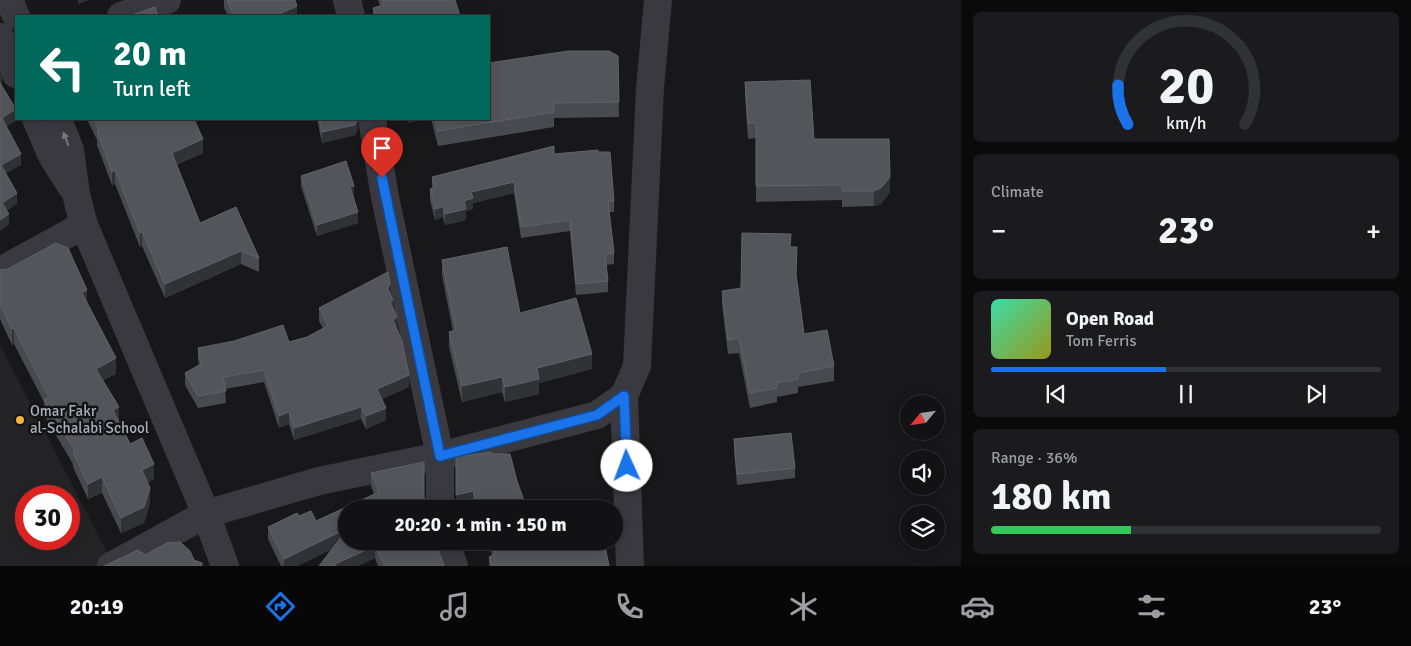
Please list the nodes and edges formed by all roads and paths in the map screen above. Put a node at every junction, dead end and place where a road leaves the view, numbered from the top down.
1 (9, 0) edge
2 (167, 0) edge
3 (347, 0) edge
4 (658, 0) edge
5 (16, 15) edge
6 (124, 15) edge
7 (351, 15) edge
8 (36, 120) edge
9 (58, 120) edge
10 (372, 120) edge
11 (76, 194) junction
12 (84, 224) junction
13 (0, 271) edge
14 (624, 396) junction
15 (440, 456) junction
16 (440, 500) edge
17 (206, 514) junction
18 (448, 550) edge
19 (111, 566) edge
20 (225, 566) edge
21 (454, 566) edge
22 (630, 566) edge

1 - 5 street
2 - 6 street
3 - 7 street
4 - 14 street
8 - 11 street
11 -> 9 street
10 - 15 street
11 - 12 street
12 - 13 street
12 - 17 street
14 - 15 street
14 - 22 street
15 - 16 street
15 - 17 street
17 - 19 street
17 - 20 street
18 - 21 street

